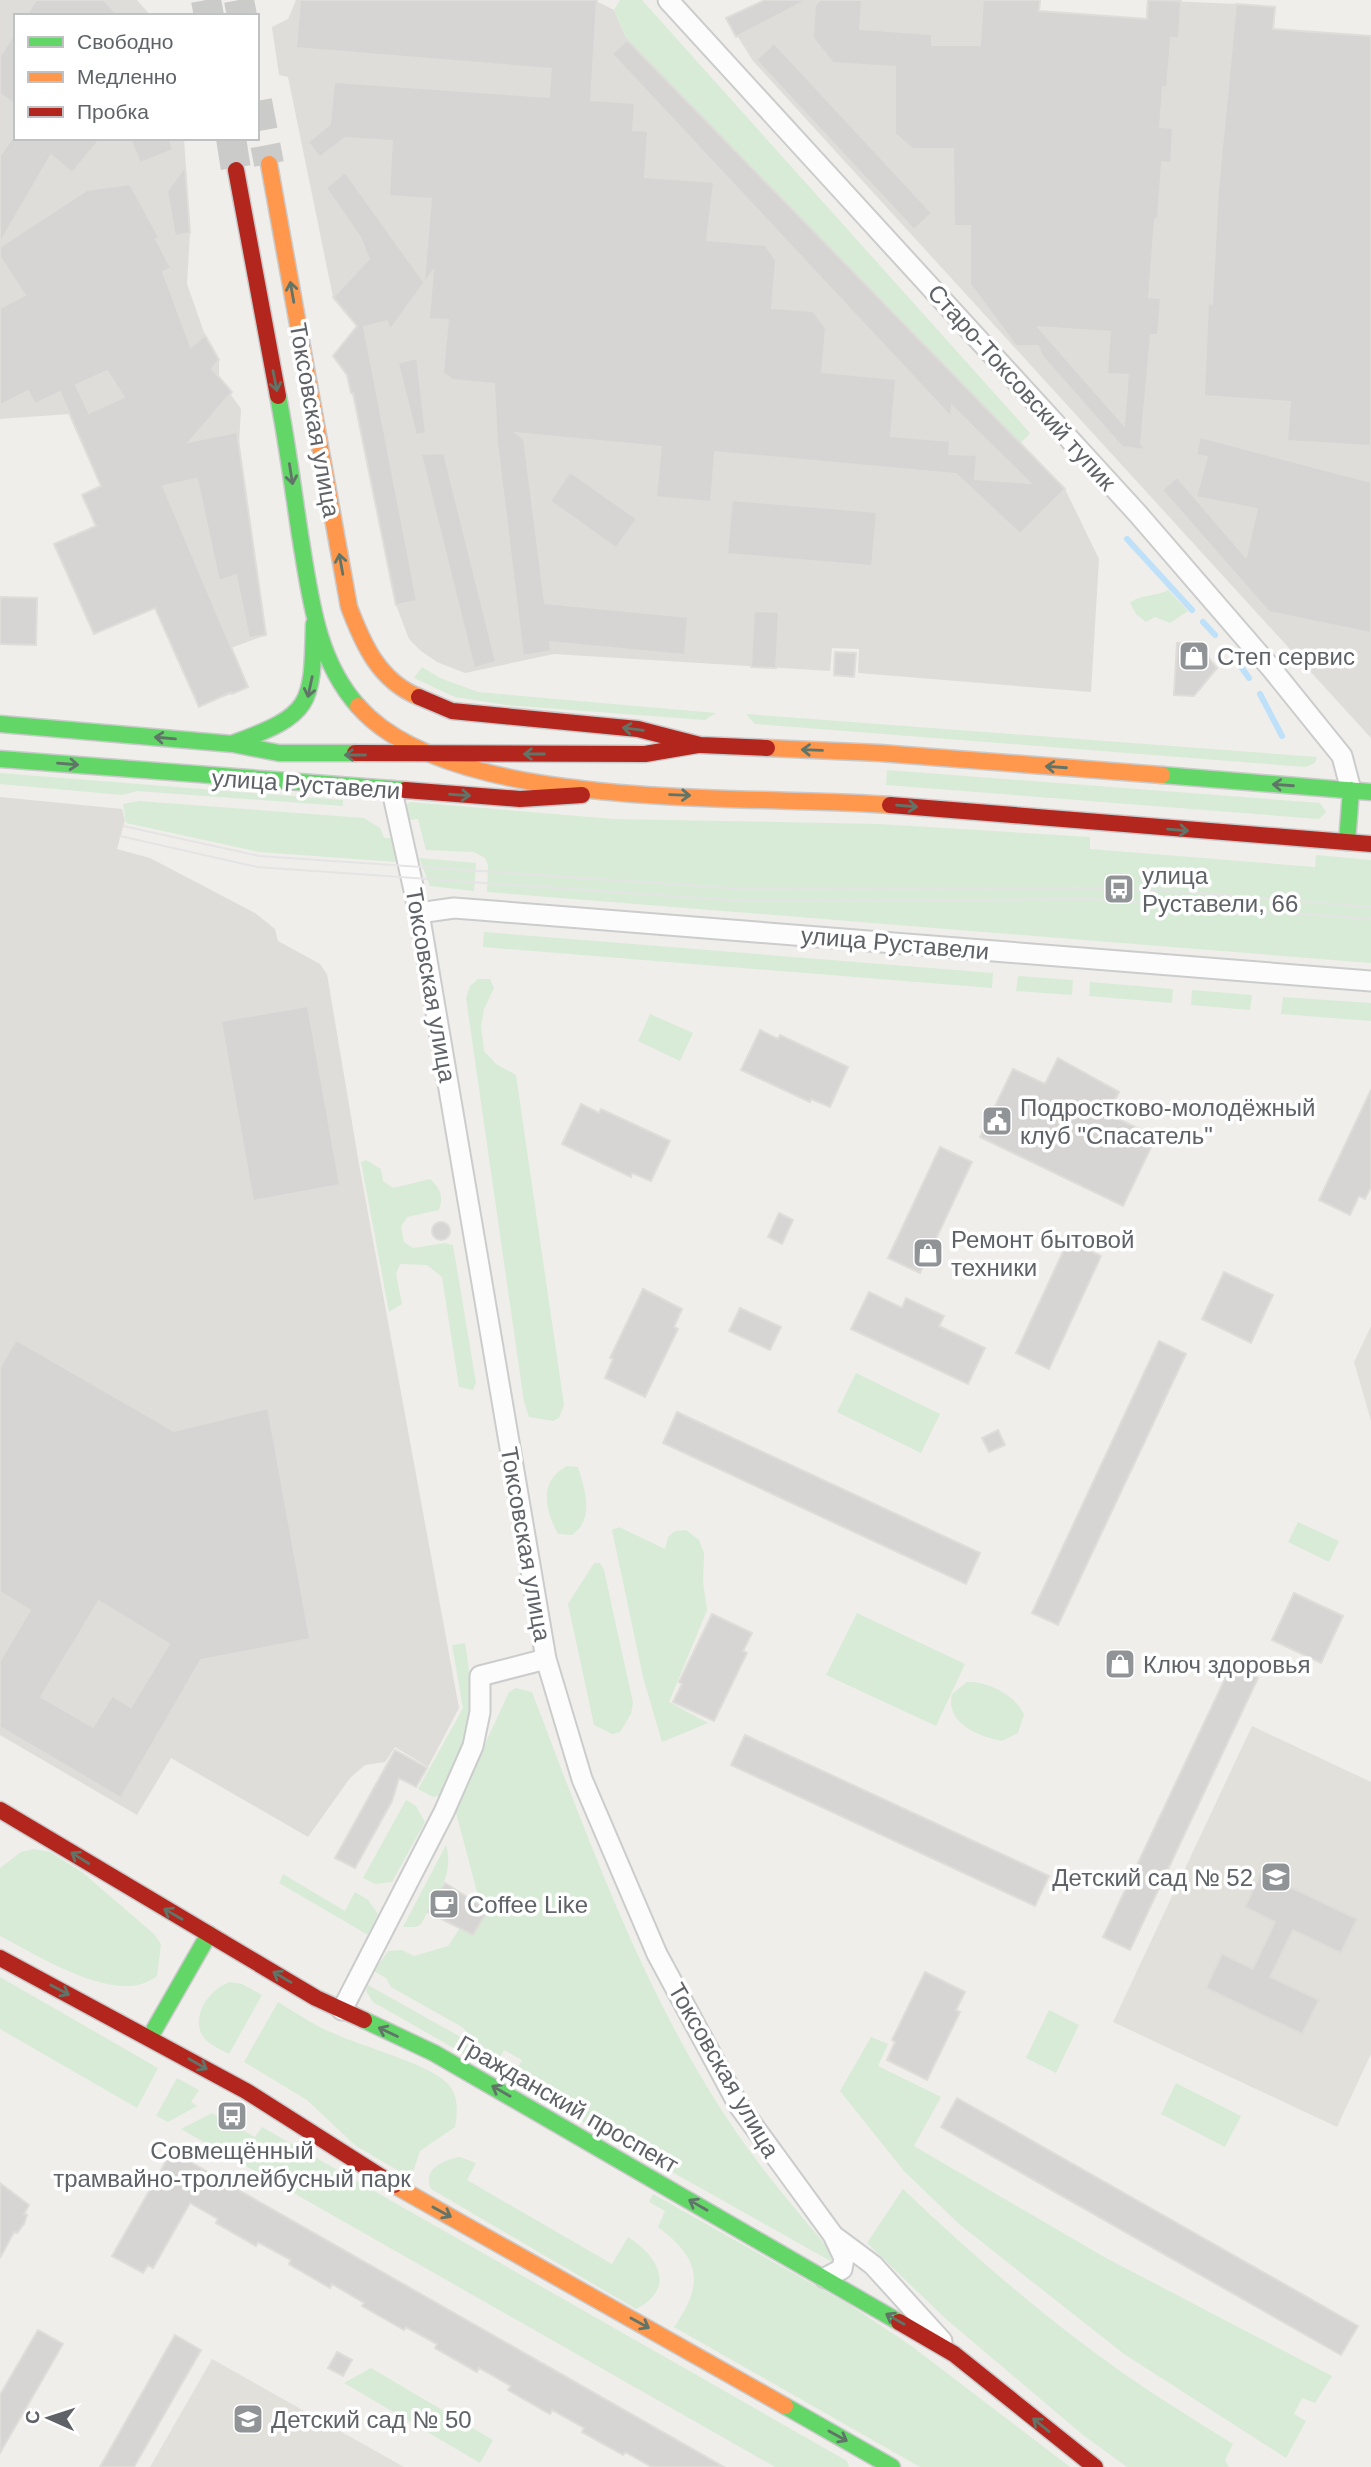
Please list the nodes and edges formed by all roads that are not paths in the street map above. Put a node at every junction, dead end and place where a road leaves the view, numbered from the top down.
1 (668, 0) edge
2 (269, 164) tunnel mouth
3 (236, 170) tunnel mouth
4 (314, 619) junction
5 (0, 724) edge
6 (233, 744) junction
7 (700, 744) junction
8 (423, 754) junction
9 (0, 759) edge
10 (392, 791) junction
11 (1361, 791) edge
12 (611, 793) junction
13 (1347, 842) junction
14 (1371, 844) edge
15 (419, 913) junction
16 (1371, 981) edge
17 (546, 1659) junction
18 (0, 1811) edge
19 (209, 1934) junction
20 (0, 1958) edge
21 (342, 2010) junction
22 (150, 2037) junction
23 (833, 2235) junction
24 (825, 2278) junction
25 (954, 2354) junction
26 (892, 2467) edge
27 (1095, 2467) edge

1 - 11 street, Старо-Токсовский тупик
7 -> 2 main road, Токсовская улица
3 -> 4 main road, Токсовская улица
4 -> 6 main road, Токсовская улица
4 - 8 main road, Токсовская улица
6 -> 5 main road, улица Руставели
8 -> 6 main road, улица Руставели
7 -> 8 main road, улица Руставели
11 -> 7 main road, улица Руставели
8 - 12 main road, улица Руставели
9 -> 10 main road, улица Руставели
10 -> 12 main road, улица Руставели
10 - 15 street, Токсовская улица
11 - 13 main road
12 -> 13 main road, улица Руставели
13 - 14 main road, улица Руставели
15 - 16 street, улица Руставели
15 - 17 street, Токсовская улица
17 - 21 street
17 - 23 street, Токсовская улица
19 -> 18 main road, Гражданский проспект
21 -> 19 main road, Гражданский проспект
19 - 22 main road
20 -> 22 main road
24 -> 21 main road, Гражданский проспект
22 -> 26 main road
23 - 24 street, Токсовская улица
23 - 25 street, Токсовская улица
25 -> 24 main road, Гражданский проспект
27 -> 25 main road, Гражданский проспект

